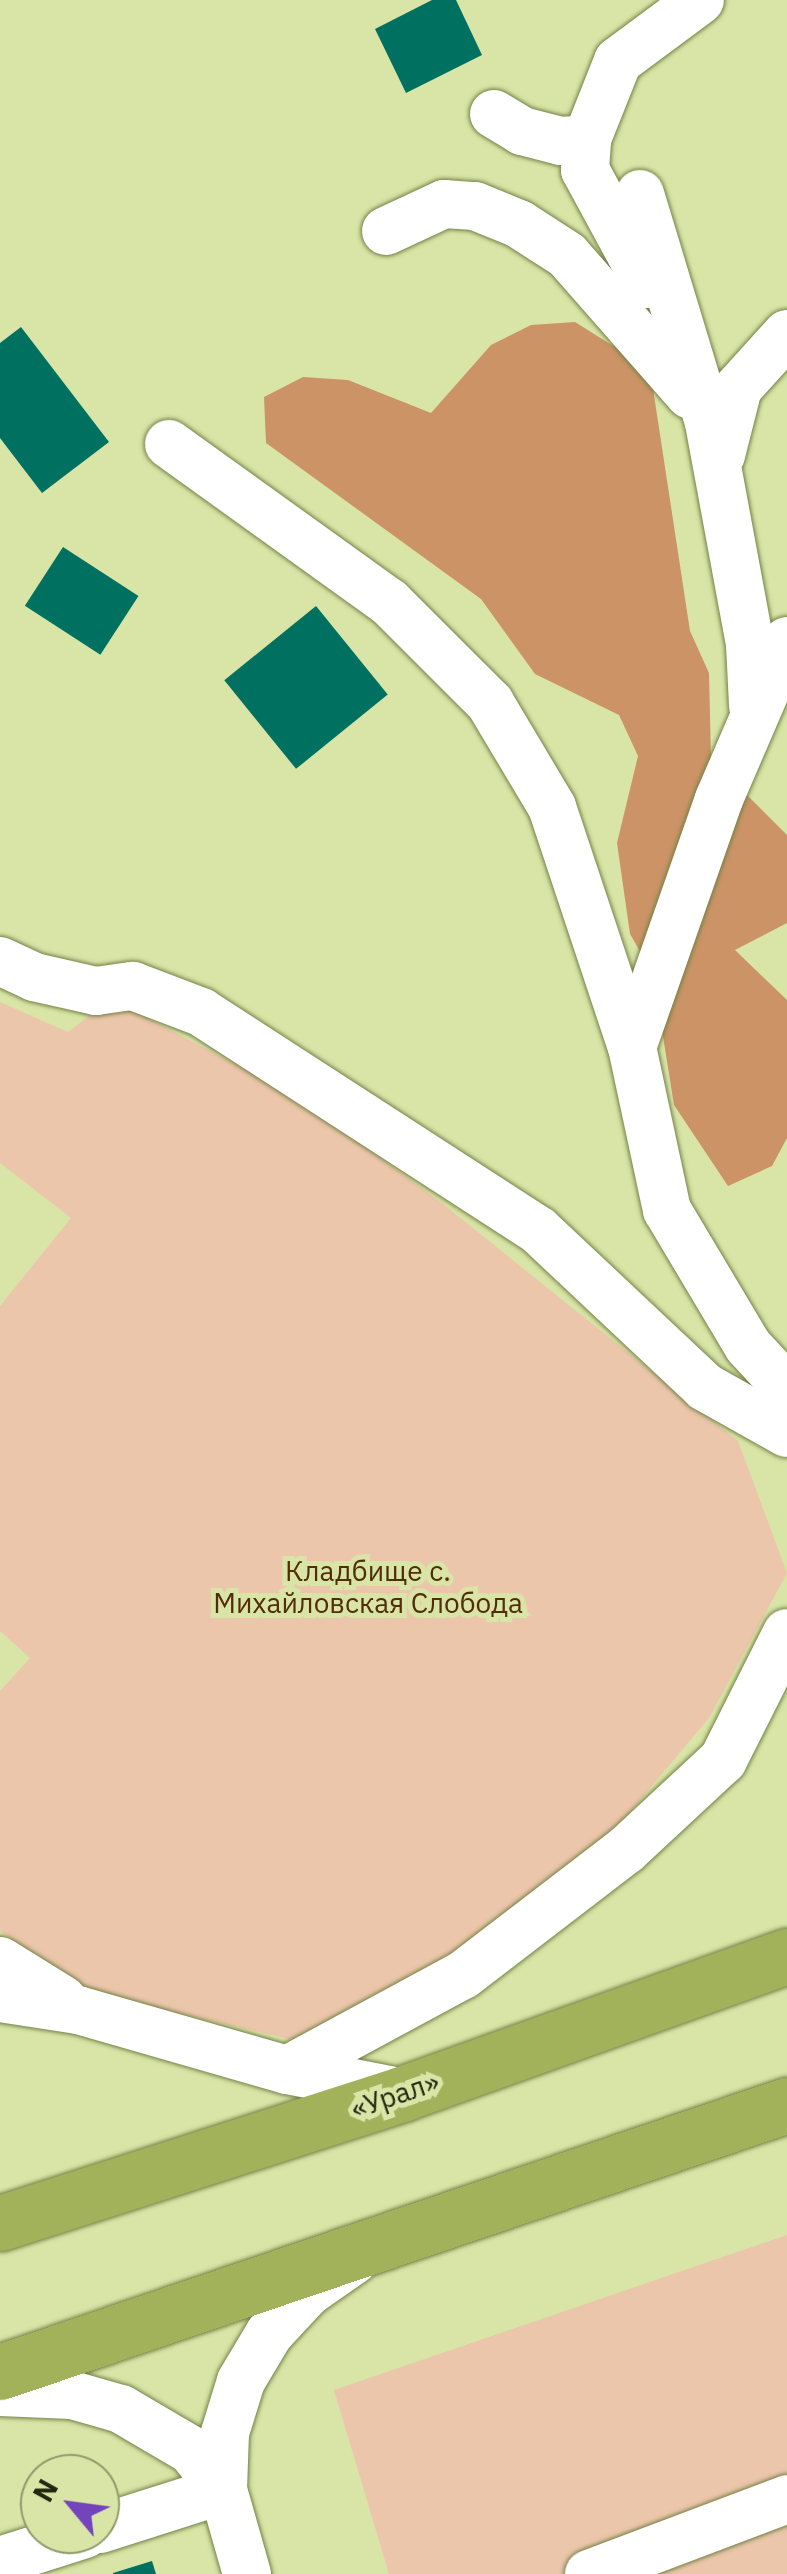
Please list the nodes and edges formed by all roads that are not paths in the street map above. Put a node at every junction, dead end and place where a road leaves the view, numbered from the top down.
1 (700, 0) edge
2 (494, 114) dead end
3 (588, 139) junction
4 (640, 194) dead end
5 (386, 231) dead end
6 (787, 334) edge
7 (690, 361) junction
8 (169, 444) dead end
9 (714, 445) junction
10 (787, 640) edge
11 (754, 720) junction
12 (0, 962) edge
13 (632, 1047) junction
14 (787, 1388) edge
15 (787, 1432) edge
16 (787, 1633) edge
17 (787, 1713) edge
18 (722, 1760) junction
19 (787, 1956) edge
20 (0, 1960) edge
21 (0, 1998) edge
22 (78, 2010) junction
23 (287, 2070) junction
24 (404, 2093) junction
25 (787, 2105) edge
26 (0, 2223) edge
27 (374, 2246) junction
28 (0, 2372) edge
29 (0, 2392) edge
30 (223, 2490) junction
31 (787, 2500) edge
32 (120, 2523) edge
33 (247, 2574) edge
34 (589, 2574) edge

1 - 3 street
2 - 3 street
3 - 7 street
4 - 7 street
5 - 9 street
6 - 9 street
7 - 9 street
8 - 13 street
9 - 11 street
10 - 11 street
11 - 13 street
12 - 15 street
13 - 14 street
16 - 18 street
17 - 18 street
18 - 23 street
19 - 24 highway, «Урал»
20 - 22 street
21 - 22 street
22 - 23 street
23 - 24 street
24 - 26 highway, «Урал»
25 - 27 highway
27 - 28 highway
27 - 30 street
29 - 30 street
30 - 32 street
30 - 33 street
31 - 34 street

